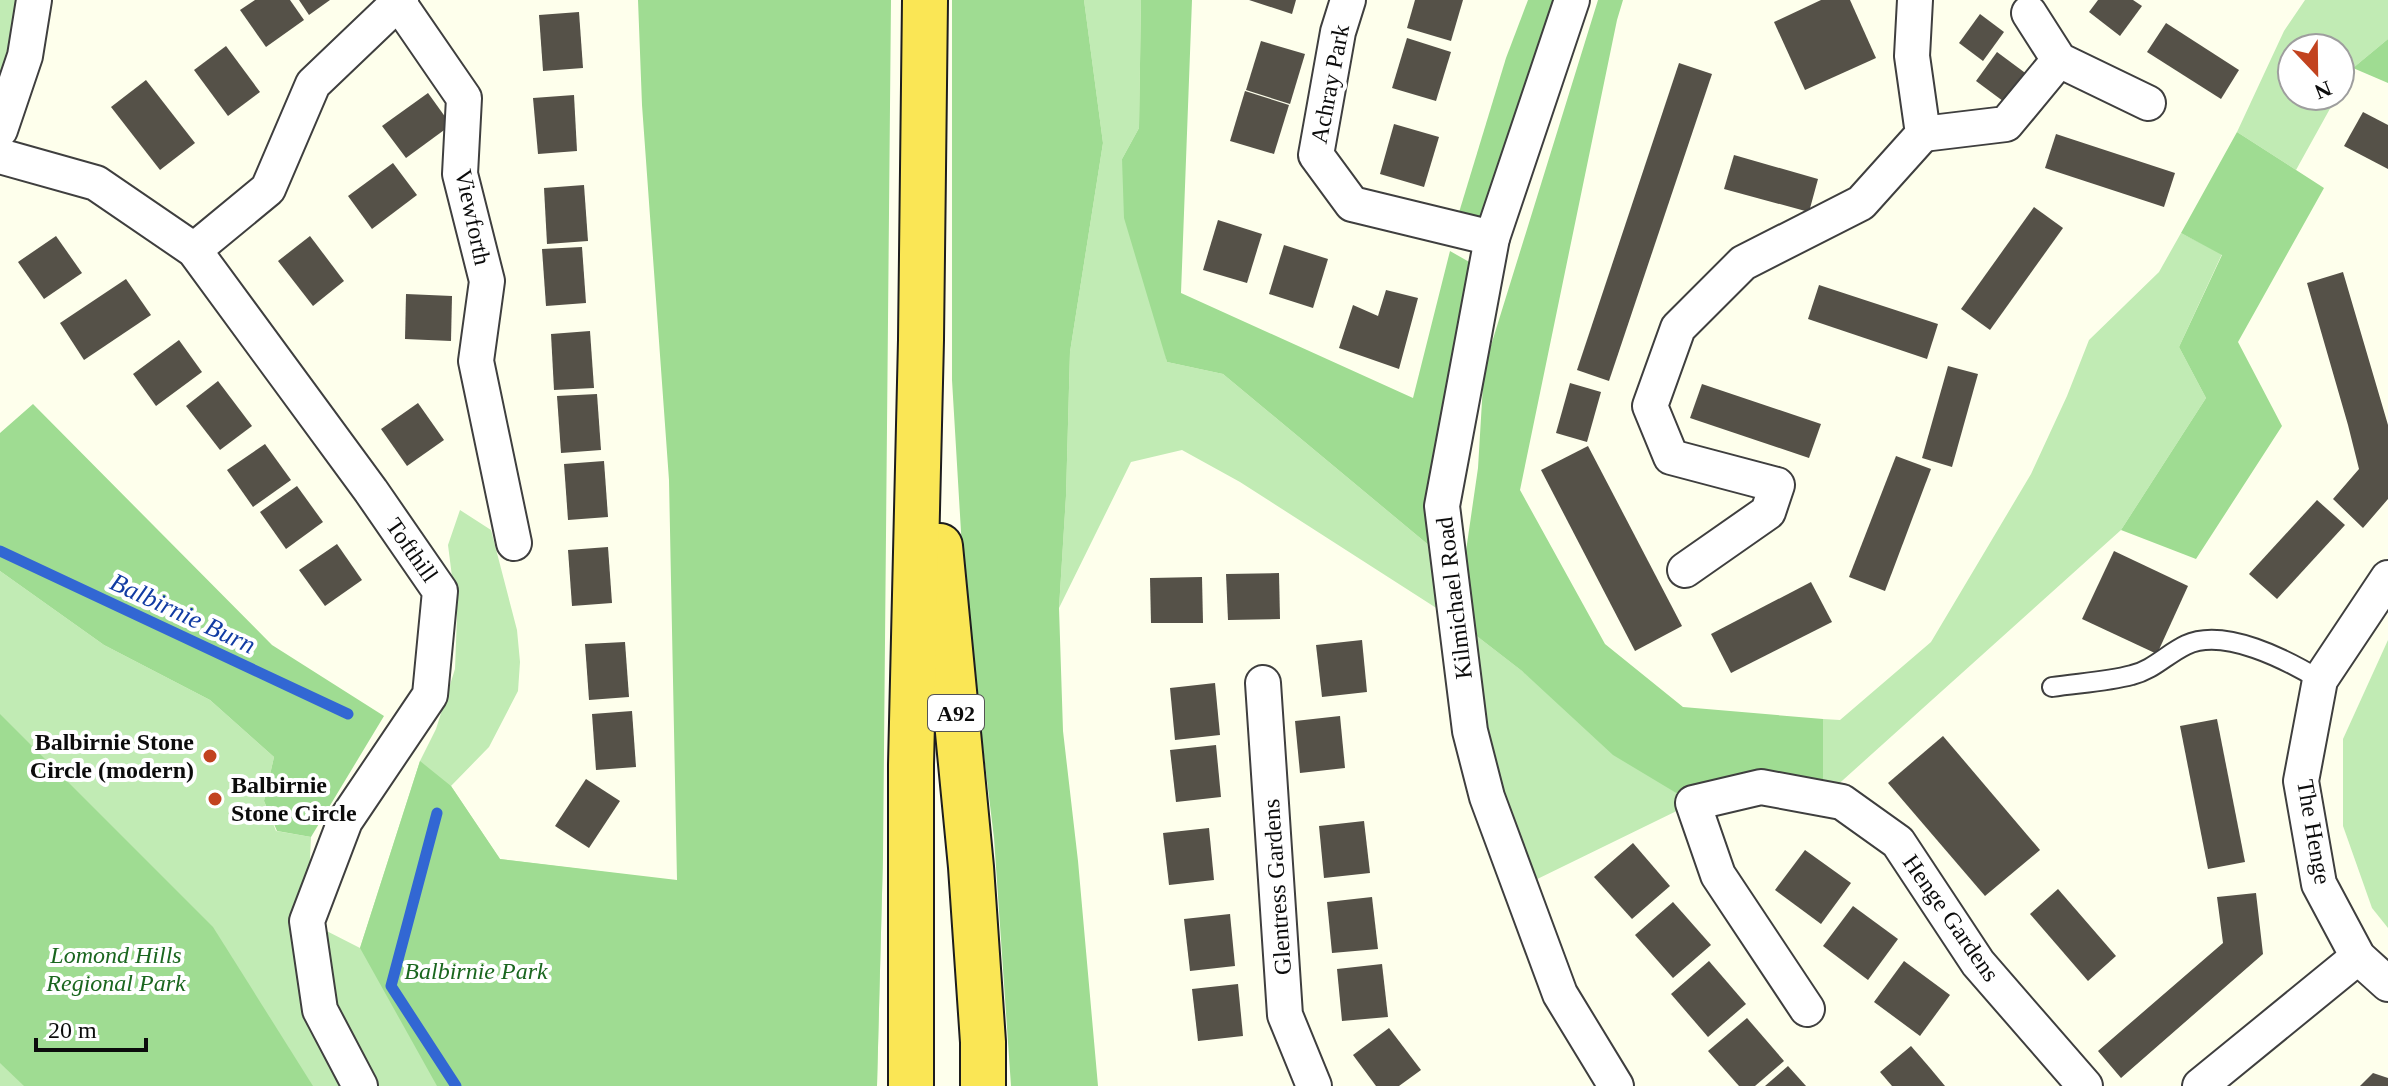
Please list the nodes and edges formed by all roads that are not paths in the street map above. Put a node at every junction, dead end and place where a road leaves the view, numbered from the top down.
1 (34, 0) edge
2 (925, 0) edge
3 (1348, 0) edge
4 (1572, 0) edge
5 (1915, 0) edge
6 (400, 1) edge
7 (2029, 13) dead end
8 (2059, 60) junction
9 (2148, 103) dead end
10 (0, 130) edge
11 (1923, 134) junction
12 (0, 156) edge
13 (1492, 238) junction
14 (194, 250) junction
15 (921, 340) junction
16 (514, 543) dead end
17 (1685, 570) dead end
18 (2388, 578) edge
19 (2320, 680) junction
20 (1263, 683) dead end
21 (2052, 687) dead end
22 (2358, 957) junction
23 (2388, 984) edge
24 (1807, 1009) dead end
25 (360, 1086) edge
26 (911, 1086) edge
27 (983, 1086) edge
28 (1314, 1086) edge
29 (1616, 1086) edge
30 (2085, 1086) edge
31 (2200, 1086) edge

1 - 10 street
2 - 15 highway, A92
3 - 13 street, Achray Park
4 - 13 street, Kilmichael Road
5 - 11 street
6 - 14 street, Viewforth
6 - 16 street, Viewforth
7 - 8 street
8 - 9 street
8 - 11 street
11 - 17 street
12 - 14 street, Tofthill
13 - 29 street, Kilmichael Road
14 - 25 street, Tofthill
15 - 26 highway, A92
15 - 27 highway, A92
18 - 19 street, The Henge
19 - 21 lane
19 - 22 street, The Henge
20 - 28 street, Glentress Gardens
22 - 23 street, The Henge
22 - 31 street
24 - 30 street, Henge Gardens

